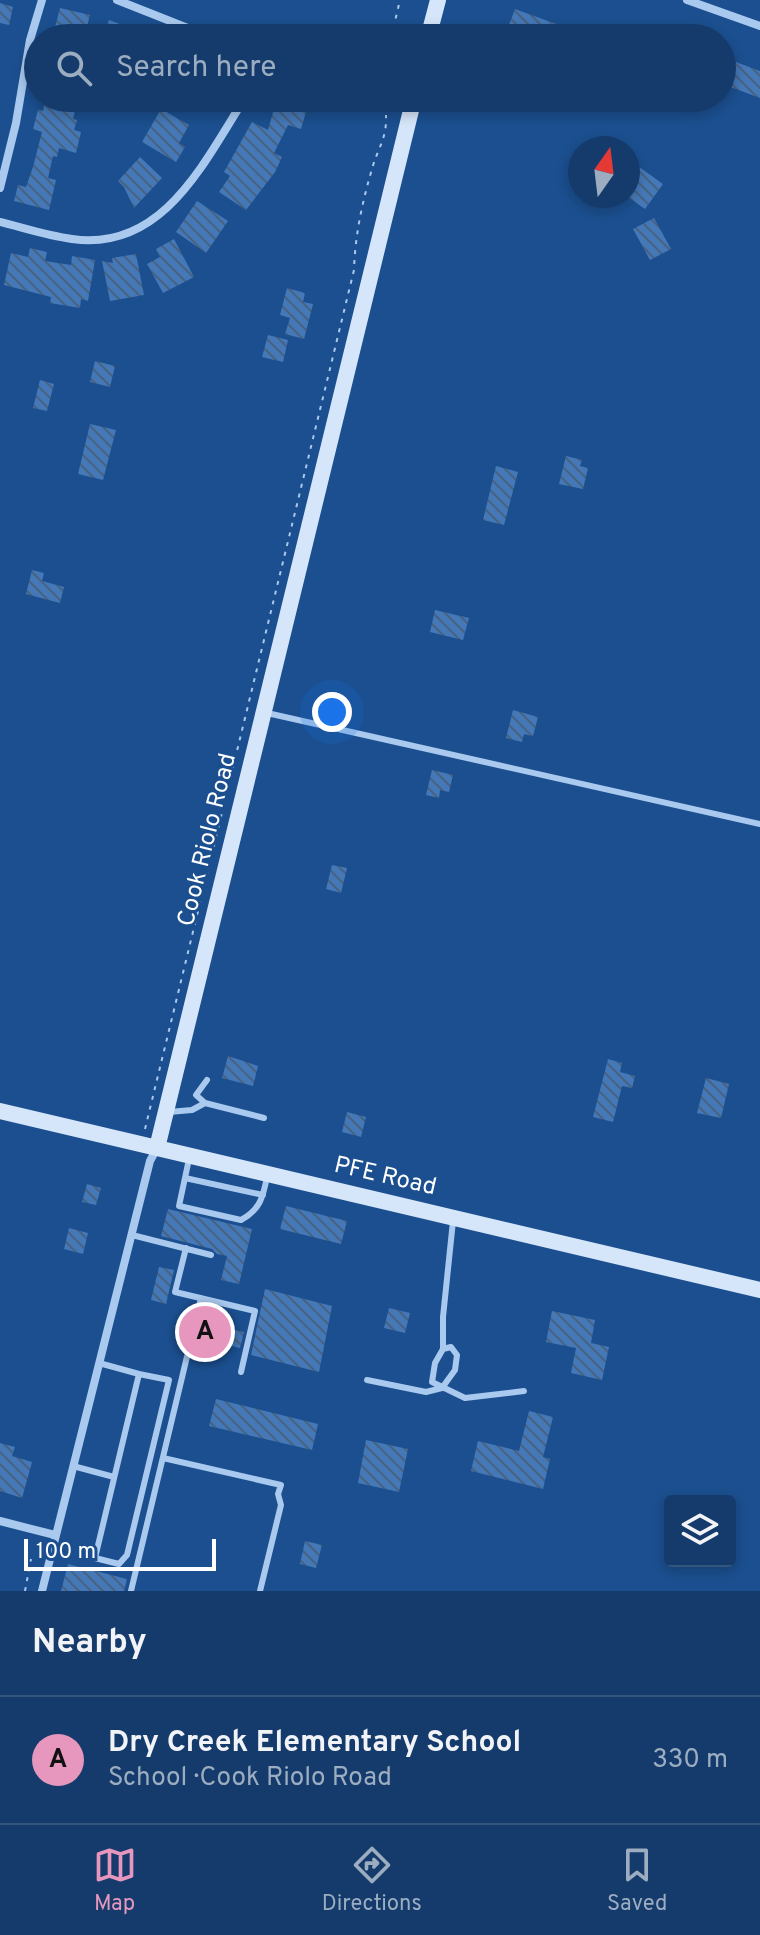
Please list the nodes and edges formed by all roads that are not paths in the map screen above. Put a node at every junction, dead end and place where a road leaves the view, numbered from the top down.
1 (42, 0) edge
2 (117, 0) edge
3 (438, 0) edge
4 (687, 0) edge
5 (35, 24) edge
6 (178, 24) edge
7 (432, 24) edge
8 (760, 26) edge
9 (24, 71) edge
10 (235, 112) edge
11 (409, 112) edge
12 (0, 188) edge
13 (0, 222) edge
14 (264, 712) junction
15 (760, 824) edge
16 (207, 1080) dead end
17 (205, 1103) junction
18 (0, 1111) edge
19 (166, 1112) junction
20 (264, 1118) dead end
21 (157, 1148) junction
22 (190, 1156) junction
23 (268, 1174) junction
24 (185, 1178) junction
25 (263, 1195) junction
26 (454, 1217) junction
27 (132, 1235) junction
28 (186, 1248) junction
29 (211, 1255) dead end
30 (760, 1290) edge
31 (201, 1298) junction
32 (443, 1349) junction
33 (99, 1363) junction
34 (241, 1372) dead end
35 (139, 1374) junction
36 (367, 1380) dead end
37 (442, 1388) junction
38 (524, 1391) dead end
39 (151, 1455) junction
40 (163, 1458) junction
41 (73, 1466) junction
42 (114, 1477) junction
43 (0, 1521) edge
44 (55, 1535) junction
45 (42, 1591) edge
46 (131, 1591) edge
47 (260, 1591) edge

1 - 5 street
2 - 6 street
3 - 7 street
4 - 8 street
9 - 12 street
10 - 13 street
11 - 14 street, Cook Riolo Road
14 - 15 lane
14 - 19 street, Cook Riolo Road
16 - 17 lane
17 - 19 lane
17 - 20 lane
18 - 21 street, PFE Road
19 - 21 street, Cook Riolo Road
21 - 22 street, PFE Road
21 - 27 street, Cook Riolo Road
22 - 23 street, PFE Road
22 - 24 lane
23 - 25 lane
23 - 26 street, PFE Road
24 - 25 lane
24 - 25 lane
26 - 30 street, PFE Road
26 - 32 lane
27 - 28 lane
27 - 33 street, Cook Riolo Road
28 - 29 lane
28 - 31 lane
31 - 34 lane
31 - 40 lane
32 - 37 lane
32 - 37 lane
33 - 35 lane
33 - 41 street, Cook Riolo Road
35 - 39 lane
35 - 42 lane
36 - 37 lane
37 - 38 lane
39 - 40 lane
39 - 42 lane
40 - 46 lane
40 - 47 lane
41 - 42 lane
41 - 44 street, Cook Riolo Road
43 - 44 street
44 - 45 street, Cook Riolo Road

